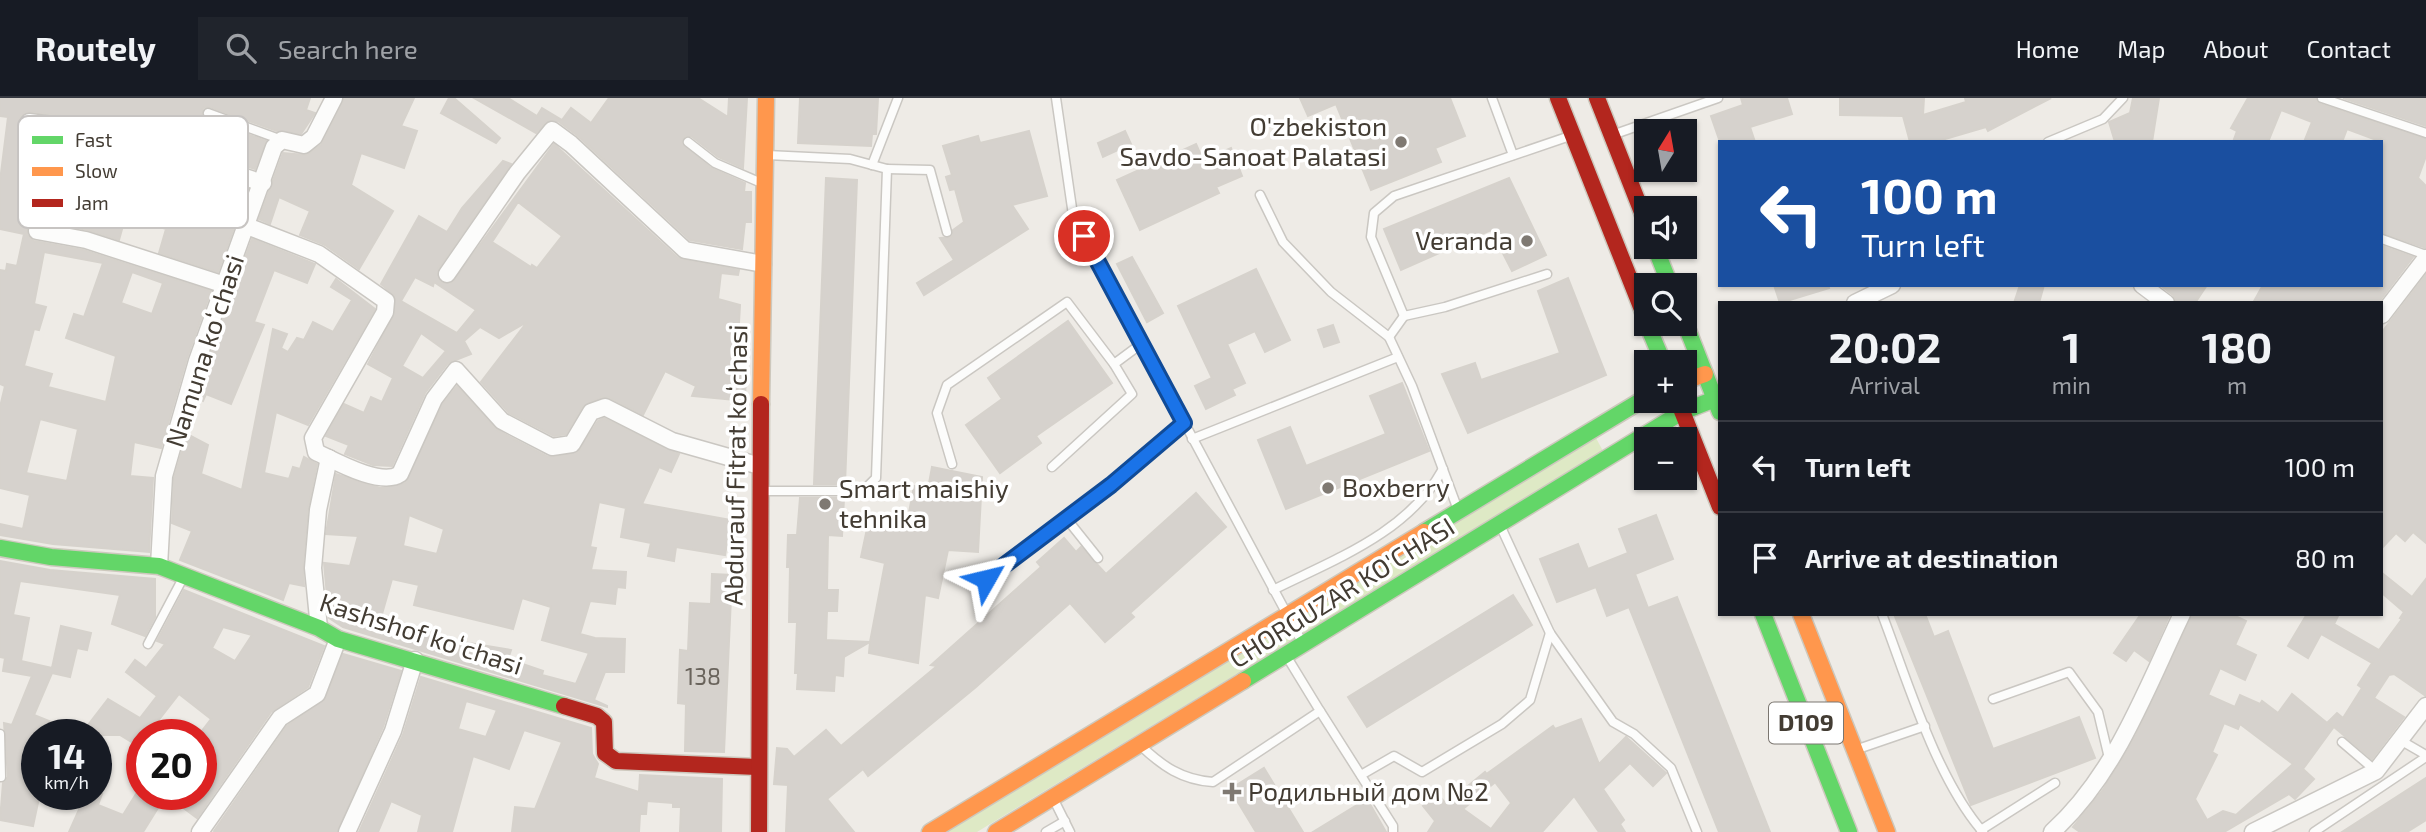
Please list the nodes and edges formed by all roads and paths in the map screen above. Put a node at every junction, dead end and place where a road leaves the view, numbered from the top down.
1 (334, 98) edge
2 (766, 98) edge
3 (898, 98) edge
4 (1056, 98) edge
5 (1492, 98) edge
6 (1558, 98) edge
7 (1597, 98) edge
8 (1718, 98) edge
9 (2123, 98) edge
10 (2322, 98) edge
11 (208, 113) dead end
12 (216, 116) edge
13 (248, 128) edge
14 (2426, 133) edge
15 (1573, 135) junction
16 (1611, 135) junction
17 (282, 140) junction
18 (2053, 140) edge
19 (688, 142) dead end
20 (767, 155) junction
21 (1513, 155) junction
22 (872, 165) junction
23 (887, 169) junction
24 (248, 178) edge
25 (263, 183) junction
26 (767, 185) junction
27 (1260, 195) dead end
28 (1635, 196) edge
29 (248, 223) edge
30 (248, 226) edge
31 (246, 228) edge
32 (37, 231) dead end
33 (947, 232) dead end
34 (2383, 239) edge
35 (2426, 257) edge
36 (762, 264) junction
37 (447, 274) dead end
38 (1547, 274) dead end
39 (225, 285) junction
40 (1888, 287) edge
41 (2144, 287) edge
42 (1634, 290) edge
43 (1859, 301) edge
44 (2163, 301) edge
45 (2383, 314) edge
46 (1404, 316) junction
47 (1693, 336) edge
48 (1389, 337) junction
49 (1141, 344) junction
50 (1398, 357) junction
51 (1114, 364) junction
52 (1713, 370) edge
53 (1634, 405) edge
54 (1718, 405) edge
55 (1697, 406) edge
56 (1671, 413) edge
57 (1682, 413) edge
58 (1184, 423) junction
59 (1192, 439) junction
60 (329, 458) junction
61 (952, 464) dead end
62 (760, 466) junction
63 (1052, 467) dead end
64 (1443, 469) junction
65 (760, 491) junction
66 (1718, 502) edge
67 (1459, 513) junction
68 (1066, 518) junction
69 (1500, 525) junction
70 (0, 548) edge
71 (1098, 558) dead end
72 (159, 566) junction
73 (184, 576) junction
74 (986, 579) dead end
75 (1273, 590) junction
76 (1764, 616) edge
77 (1802, 616) edge
78 (1883, 616) edge
79 (2181, 616) edge
80 (1288, 617) junction
81 (319, 628) junction
82 (1550, 634) junction
83 (338, 639) junction
84 (148, 644) dead end
85 (1304, 646) junction
86 (1287, 657) junction
87 (415, 660) junction
88 (1993, 699) dead end
89 (2426, 706) edge
90 (1321, 711) junction
91 (1925, 726) junction
92 (0, 734) edge
93 (2400, 740) junction
94 (2342, 742) dead end
95 (1140, 745) junction
96 (1855, 751) junction
97 (2426, 756) edge
98 (2111, 764) junction
99 (757, 766) junction
100 (2376, 771) junction
101 (1361, 775) junction
102 (1, 777) edge
103 (2055, 783) dead end
104 (1053, 798) junction
105 (1065, 821) junction
106 (1982, 831) edge
107 (200, 832) edge
108 (346, 832) edge
109 (759, 832) edge
110 (930, 832) edge
111 (996, 832) edge
112 (1046, 832) edge
113 (1070, 832) edge
114 (1393, 832) edge
115 (1697, 832) edge
116 (1849, 832) edge
117 (1887, 832) edge
118 (2052, 832) edge
119 (2253, 832) edge
120 (2314, 832) edge

1 - 17 street
2 - 20 main road, Abdurauf Fitrat koʻchasi
3 - 22 lane
4 - 49 lane
5 - 21 lane
6 - 15 main road
7 - 16 main road
8 - 16 lane
9 - 18 lane
10 - 14 lane
11 - 12 lane
13 - 17 lane
15 - 21 lane
15 - 42 main road
16 - 28 main road
17 - 25 street, Namuna koʻchasi
19 - 26 lane
20 - 22 lane
20 - 26 main road, Abdurauf Fitrat koʻchasi
21 - 46 lane
22 - 23 lane
23 - 33 lane
23 - 65 lane
24 - 25 street
25 - 29 street, Namuna koʻchasi
26 - 36 main road, Abdurauf Fitrat koʻchasi
27 - 48 lane
30 - 60 street
31 - 39 street, Namuna koʻchasi
32 - 39 street
34 - 35 lane
35 - 45 street
36 - 37 street
36 - 62 main road, Abdurauf Fitrat koʻchasi
38 - 46 lane
39 - 72 street, Namuna koʻchasi
40 - 43 street
41 - 44 street
46 - 48 lane
47 - 52 main road
48 - 50 lane
49 - 51 lane
49 - 58 lane
50 - 59 lane
50 - 64 lane
51 - 61 lane
51 - 63 lane
52 - 54 main road
53 - 67 main road, CHORGUZAR KO'CHASI
54 - 55 main road, CHORGUZAR KO'CHASI
56 - 69 main road, CHORGUZAR KO'CHASI
57 - 66 main road
58 - 59 lane
58 - 68 lane
59 - 75 lane
60 - 62 street
60 - 81 street
62 - 65 main road, Abdurauf Fitrat koʻchasi
64 - 67 lane
64 - 75 lane
65 - 99 main road, Abdurauf Fitrat koʻchasi
67 - 80 main road, CHORGUZAR KO'CHASI
68 - 71 lane
68 - 74 lane
69 - 82 lane
69 - 85 main road, CHORGUZAR KO'CHASI
70 - 72 main road, Kashshof koʻchasi
72 - 73 main road, Kashshof koʻchasi
73 - 81 main road, Kashshof koʻchasi
73 - 84 lane
75 - 80 lane
76 - 116 main road, D109
77 - 96 main road, D109
78 - 91 lane
79 - 98 street
80 - 85 lane
80 - 110 main road, CHORGUZAR KO'CHASI
81 - 83 main road, Kashshof koʻchasi
82 - 101 lane
82 - 115 lane
83 - 87 main road, Kashshof koʻchasi
83 - 107 street
85 - 86 main road, CHORGUZAR KO'CHASI
86 - 90 lane
86 - 95 main road, CHORGUZAR KO'CHASI
87 - 99 main road, Kashshof koʻchasi
87 - 108 street
88 - 98 lane
89 - 93 street
90 - 95 lane
90 - 101 lane
91 - 96 lane
91 - 106 lane
92 - 102 lane
93 - 97 lane
93 - 100 street
94 - 100 lane
95 - 104 main road, CHORGUZAR KO'CHASI
96 - 117 main road, D109
97 - 120 lane
98 - 118 street
99 - 109 main road, Abdurauf Fitrat koʻchasi
100 - 119 street
101 - 114 lane
103 - 106 lane
104 - 105 lane
104 - 111 main road, CHORGUZAR KO'CHASI
105 - 112 lane
105 - 113 lane

